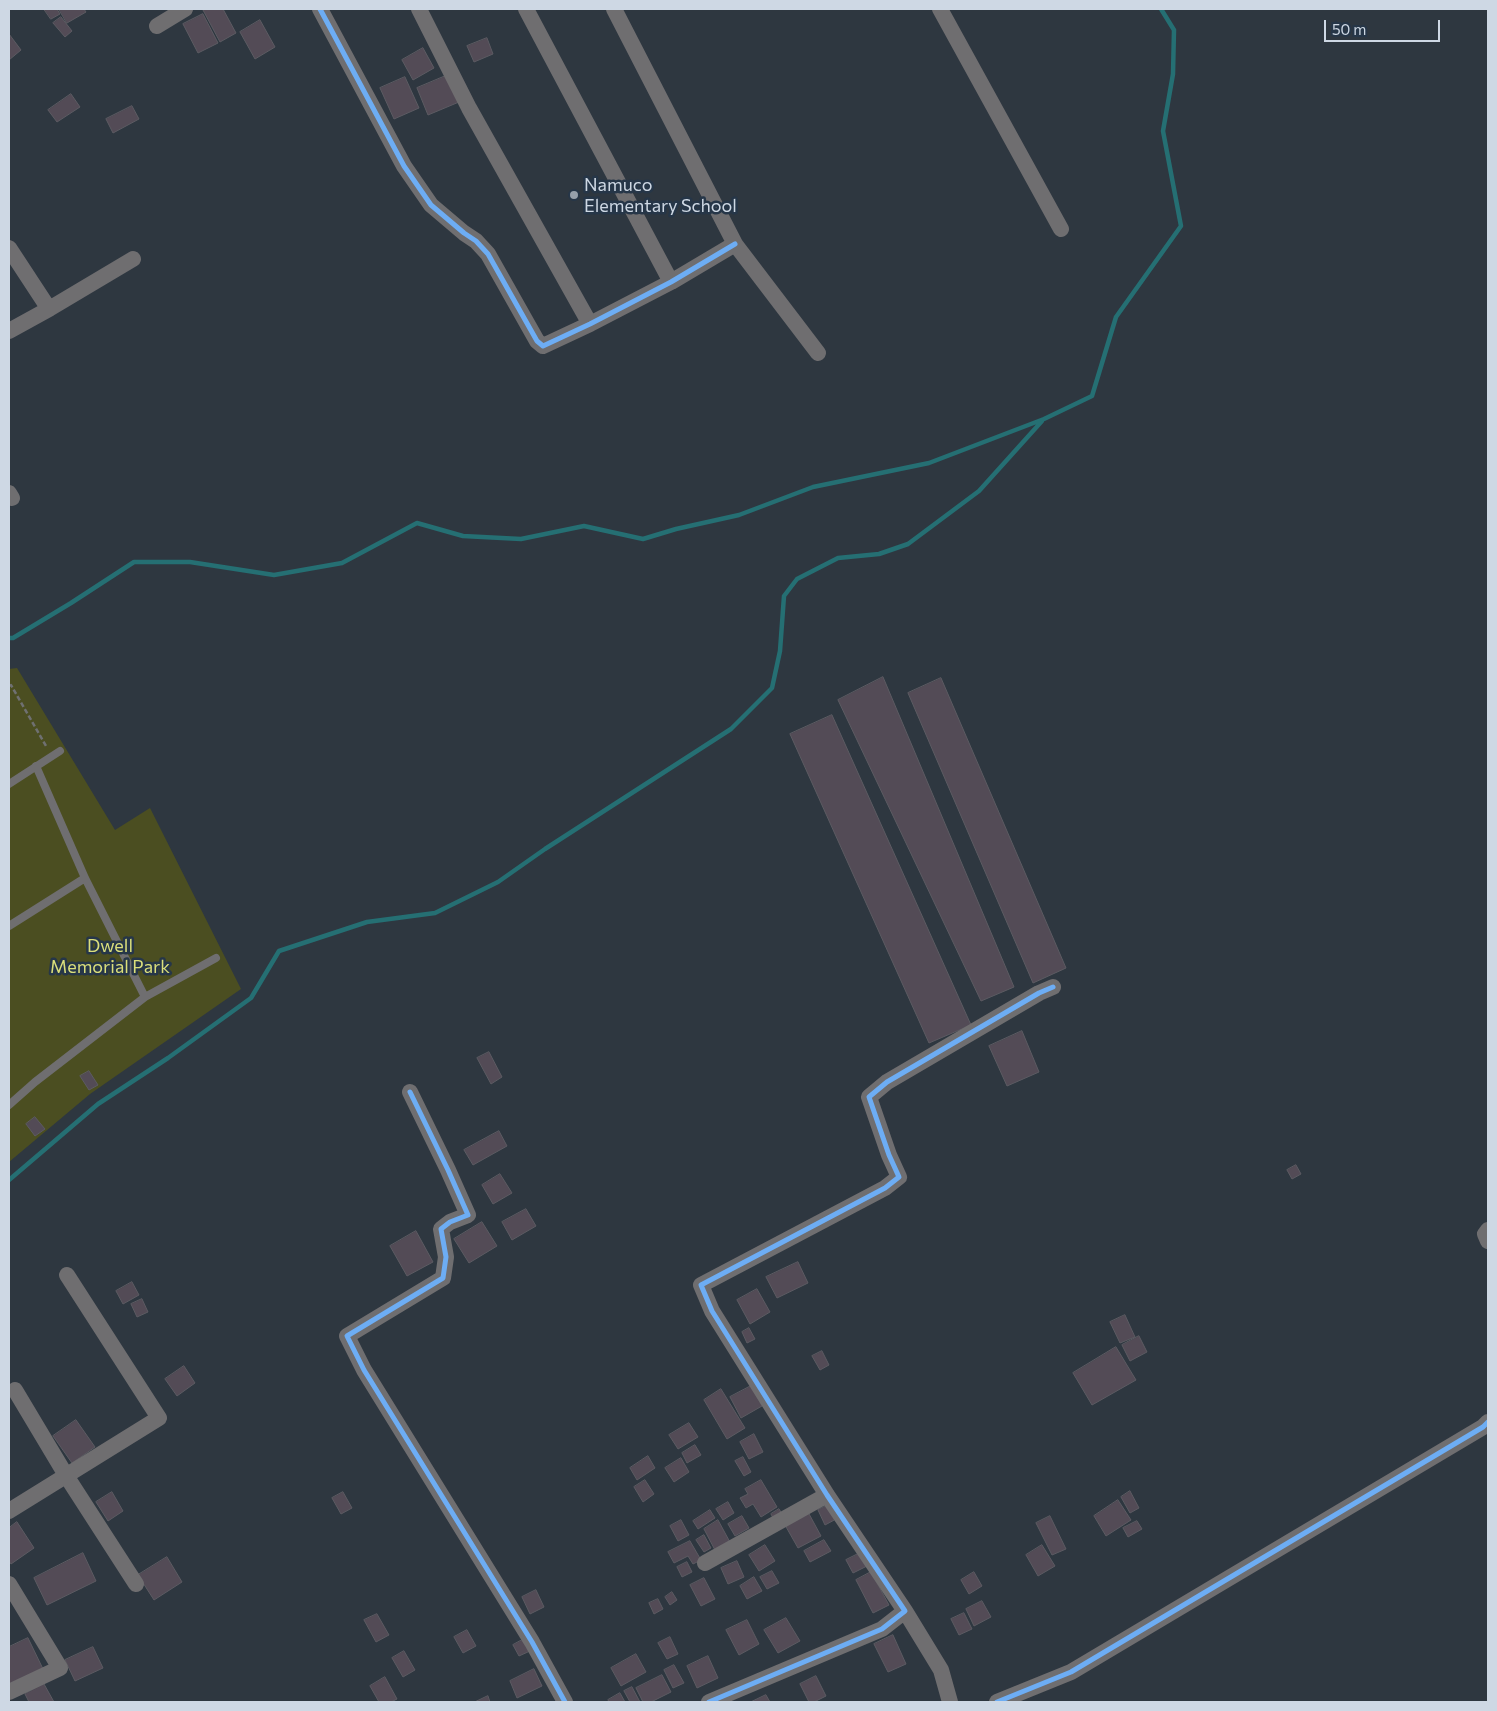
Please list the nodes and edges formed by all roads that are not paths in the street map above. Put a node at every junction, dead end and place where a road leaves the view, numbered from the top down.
1 (185, 9) edge
2 (320, 9) edge
3 (419, 9) edge
4 (526, 9) edge
5 (614, 9) edge
6 (940, 9) edge
7 (158, 26) dead end
8 (1061, 230) dead end
9 (735, 244) junction
10 (9, 248) edge
11 (133, 259) dead end
12 (671, 282) junction
13 (48, 309) junction
14 (590, 324) junction
15 (9, 331) edge
16 (818, 353) dead end
17 (60, 751) dead end
18 (36, 766) junction
19 (9, 784) edge
20 (85, 878) junction
21 (9, 926) edge
22 (216, 958) dead end
23 (1053, 987) dead end
24 (144, 997) junction
25 (410, 1092) dead end
26 (9, 1105) edge
27 (1488, 1230) edge
28 (1488, 1240) edge
29 (67, 1275) dead end
30 (15, 1390) dead end
31 (1488, 1422) edge
32 (67, 1477) junction
33 (827, 1495) junction
34 (9, 1511) edge
35 (705, 1563) dead end
36 (9, 1584) edge
37 (136, 1584) dead end
38 (905, 1610) junction
39 (9, 1692) edge
40 (565, 1702) edge
41 (709, 1702) edge
42 (950, 1702) edge
43 (997, 1702) edge

1 - 7 street
2 - 14 street
3 - 14 street
4 - 12 street
5 - 9 street
6 - 8 street
9 - 12 street
9 - 16 street
10 - 13 street
11 - 13 street
12 - 14 street
13 - 15 street
17 - 18 lane
18 - 19 lane
18 - 20 lane
20 - 21 lane
20 - 24 lane
22 - 24 lane
23 - 33 street
24 - 26 lane
25 - 40 street
27 - 28 street
29 - 32 street
30 - 32 street
31 - 43 street
32 - 34 street
32 - 37 street
33 - 35 street
33 - 38 street
36 - 39 street
38 - 41 street
38 - 42 street

